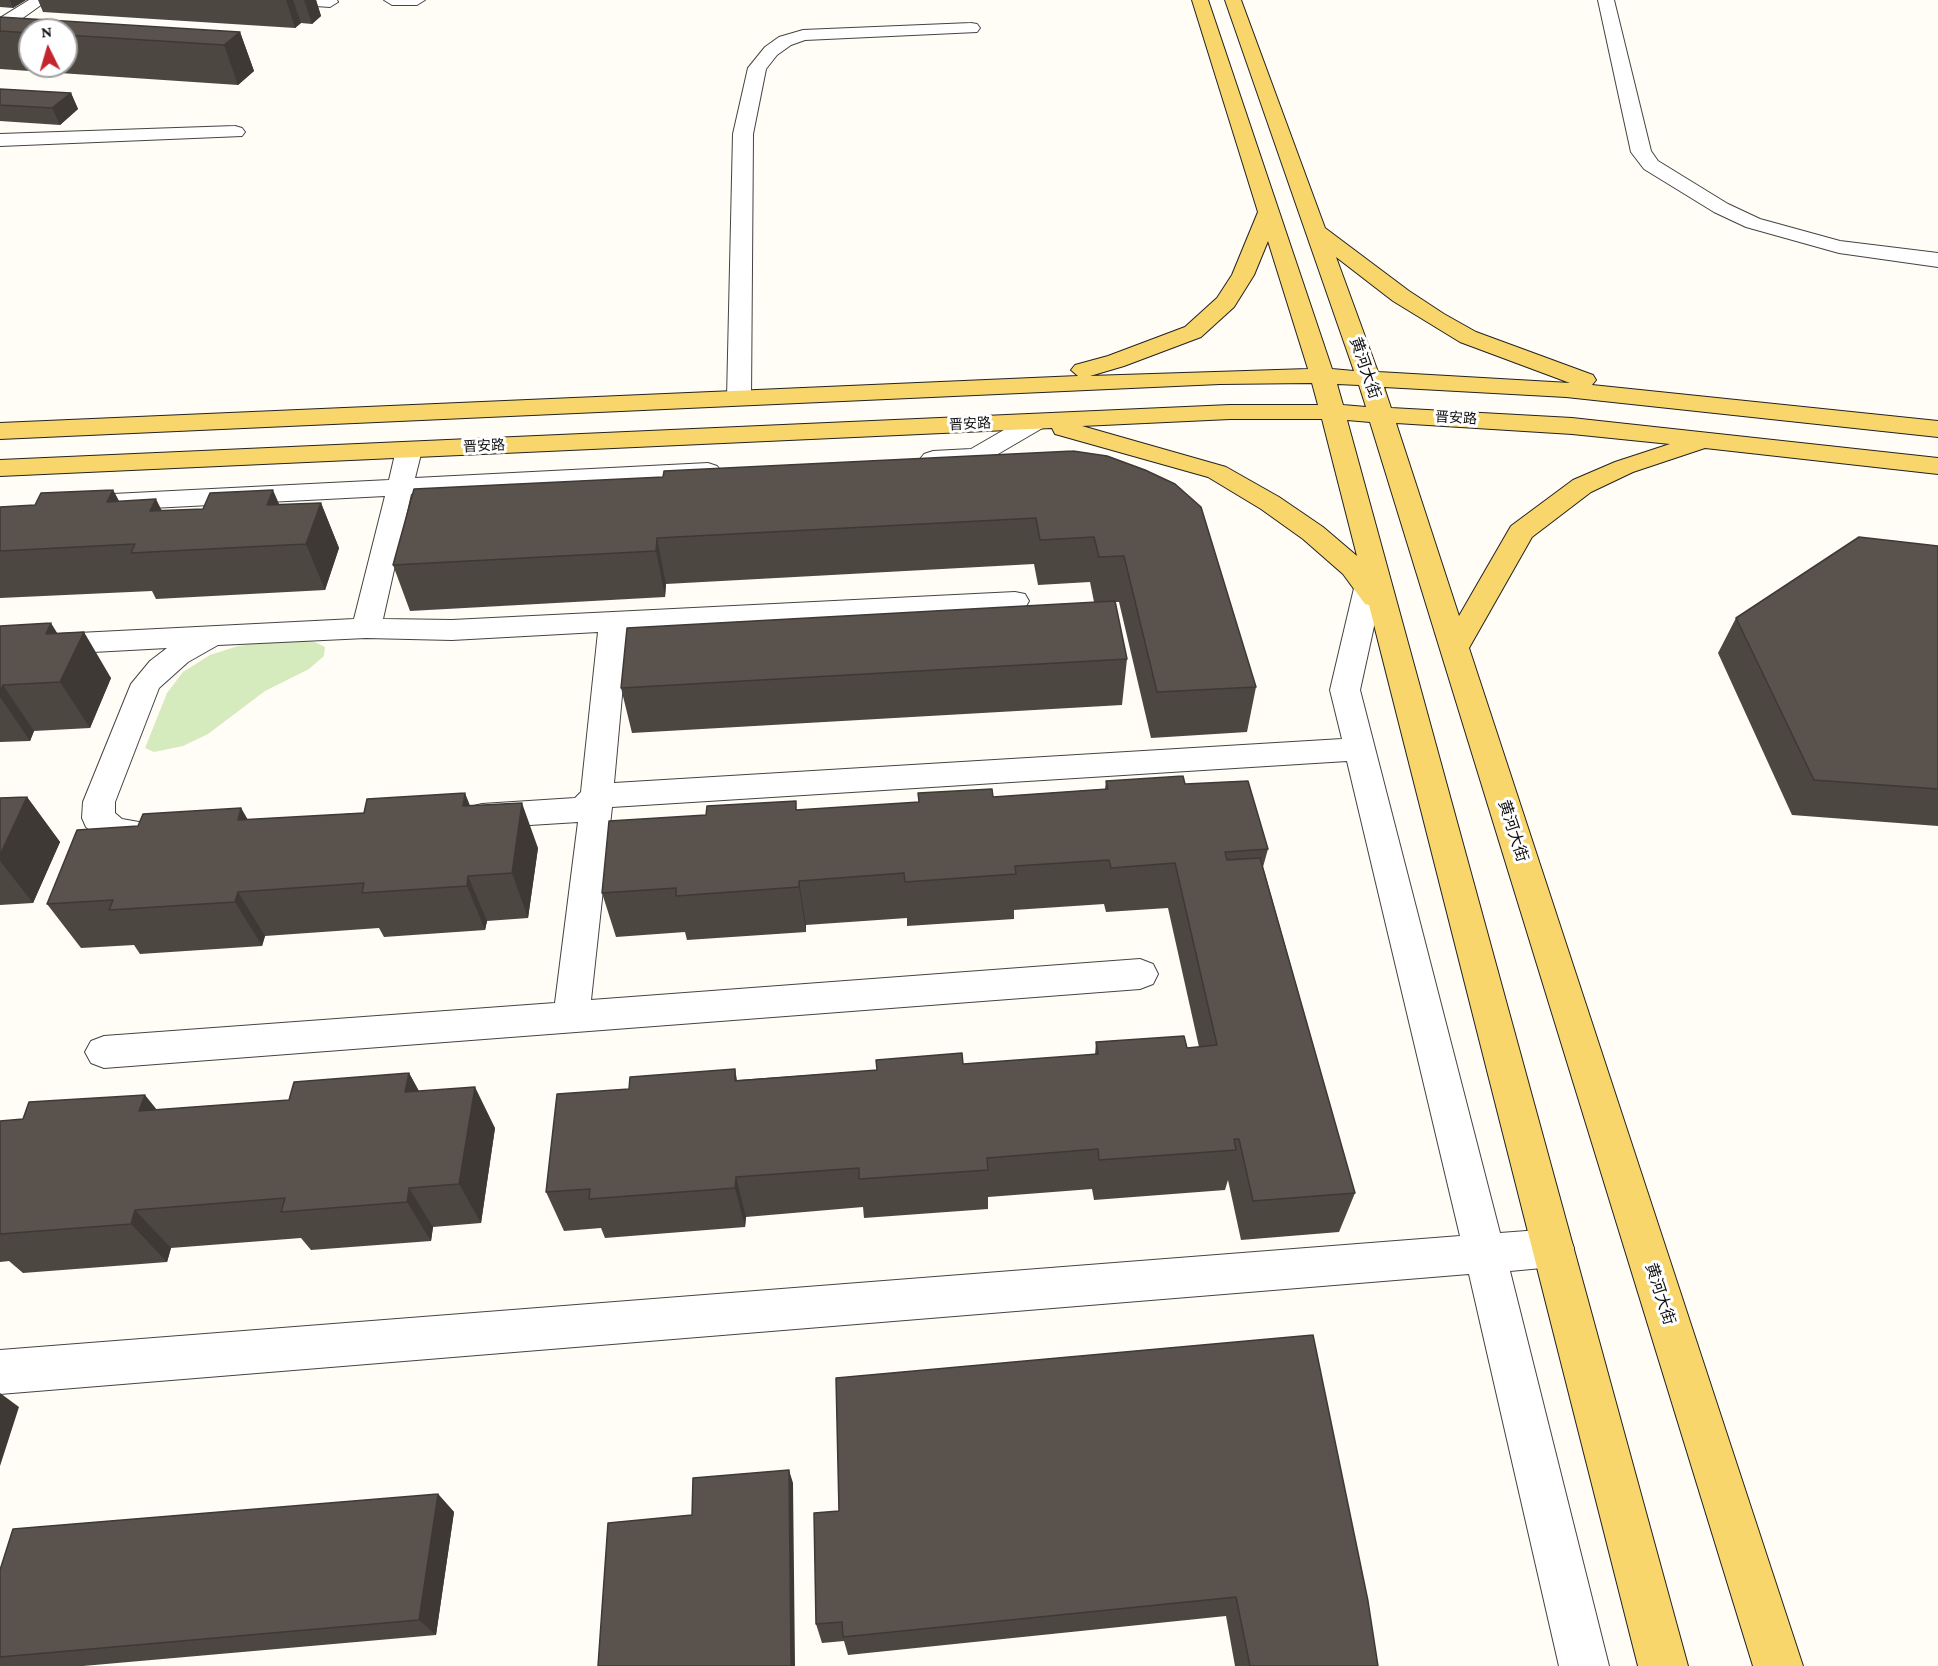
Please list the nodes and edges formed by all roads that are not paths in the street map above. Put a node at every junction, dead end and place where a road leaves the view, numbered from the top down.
1 (40, 0) edge
2 (301, 0) edge
3 (392, 0) edge
4 (417, 0) edge
5 (1200, 0) edge
6 (1233, 0) edge
7 (1606, 0) edge
8 (330, 2) dead end
9 (0, 26) edge
10 (971, 28) dead end
11 (235, 132) dead end
12 (0, 140) edge
13 (1269, 211) junction
14 (1316, 231) junction
15 (1938, 260) edge
16 (1322, 376) junction
17 (1369, 378) junction
18 (1028, 385) junction
19 (739, 398) junction
20 (1643, 398) junction
21 (1332, 412) junction
22 (1381, 414) junction
23 (1036, 421) junction
24 (1938, 429) edge
25 (0, 431) edge
26 (1707, 441) junction
27 (409, 450) junction
28 (907, 460) edge
29 (1938, 466) edge
30 (0, 468) edge
31 (730, 469) edge
32 (400, 487) junction
33 (94, 503) edge
34 (1375, 587) junction
35 (1015, 601) dead end
36 (614, 621) junction
37 (366, 628) junction
38 (211, 637) junction
39 (0, 647) edge
40 (1455, 647) junction
41 (1360, 749) junction
42 (597, 796) junction
43 (452, 818) edge
44 (179, 835) edge
45 (1140, 974) dead end
46 (571, 1018) junction
47 (104, 1052) dead end
48 (1553, 1248) junction
49 (1485, 1253) junction
50 (17, 1371) edge
51 (1584, 1666) edge
52 (1664, 1666) edge
53 (1778, 1666) edge

1 - 9 street
2 - 8 street
3 - 4 street
5 - 13 main road
6 - 14 main road, 黄河大街
7 - 15 street
10 - 19 street
11 - 12 street
13 - 16 main road
13 - 18 main road
14 - 17 main road, 黄河大街
14 - 20 main road
16 - 17 main road
16 - 18 main road
16 - 21 main road
17 - 20 main road
17 - 22 main road, 黄河大街
18 - 19 main road
19 - 25 main road
20 - 24 main road
21 - 22 main road, 晋安路
21 - 23 main road, 晋安路
21 - 34 main road
22 - 26 main road, 晋安路
22 - 40 main road, 黄河大街
23 - 27 main road, 晋安路
23 - 28 street
23 - 34 main road
26 - 29 main road, 晋安路
26 - 40 main road
27 - 30 main road, 晋安路
27 - 32 street
31 - 32 street
32 - 33 street
32 - 37 street
34 - 41 street
34 - 48 main road
35 - 36 street
36 - 37 street
36 - 42 street
37 - 38 street
38 - 39 street
38 - 44 street
40 - 53 main road, 黄河大街
41 - 42 street
41 - 49 street
42 - 43 street
42 - 46 street
45 - 46 street
46 - 47 street
48 - 49 street
48 - 52 main road
49 - 50 street
49 - 51 street

